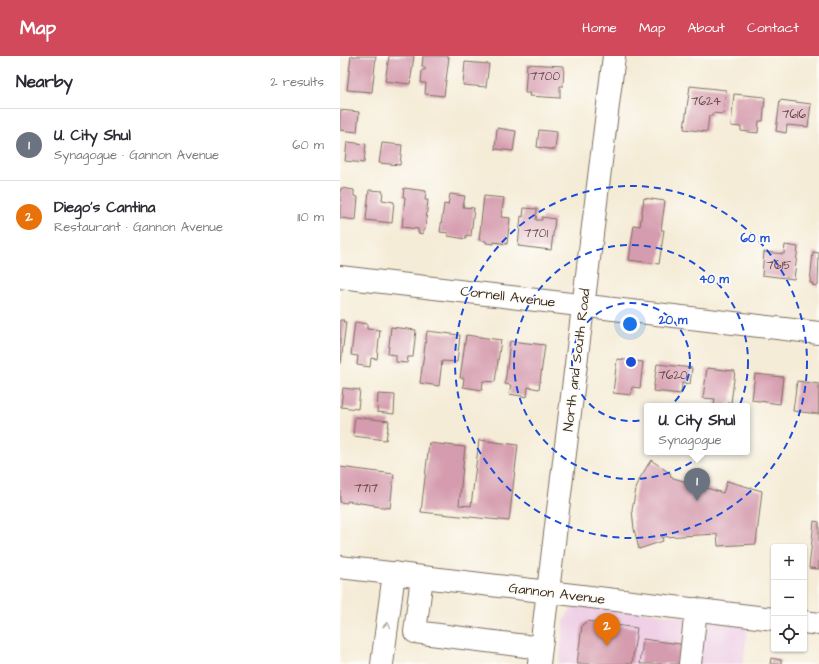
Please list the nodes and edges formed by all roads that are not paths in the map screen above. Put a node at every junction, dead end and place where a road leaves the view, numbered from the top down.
1 (614, 56) edge
2 (340, 277) edge
3 (583, 305) junction
4 (819, 333) edge
5 (340, 567) edge
6 (394, 573) junction
7 (422, 577) junction
8 (548, 591) junction
9 (696, 609) junction
10 (771, 618) edge
11 (807, 622) edge
12 (819, 624) edge
13 (540, 656) edge
14 (382, 664) edge
15 (690, 664) edge

1 - 3 street, North and South Road
2 - 3 street, Cornell Avenue
3 - 4 street, Cornell Avenue
3 - 8 street, North and South Road
5 - 6 street, Gannon Avenue
6 - 7 street, Gannon Avenue
14 -> 6 street
7 - 8 street, Gannon Avenue
7 - 13 street
8 - 9 street, Gannon Avenue
8 - 13 street, North and South Road
9 - 10 street, Gannon Avenue
9 - 15 street
11 - 12 street

